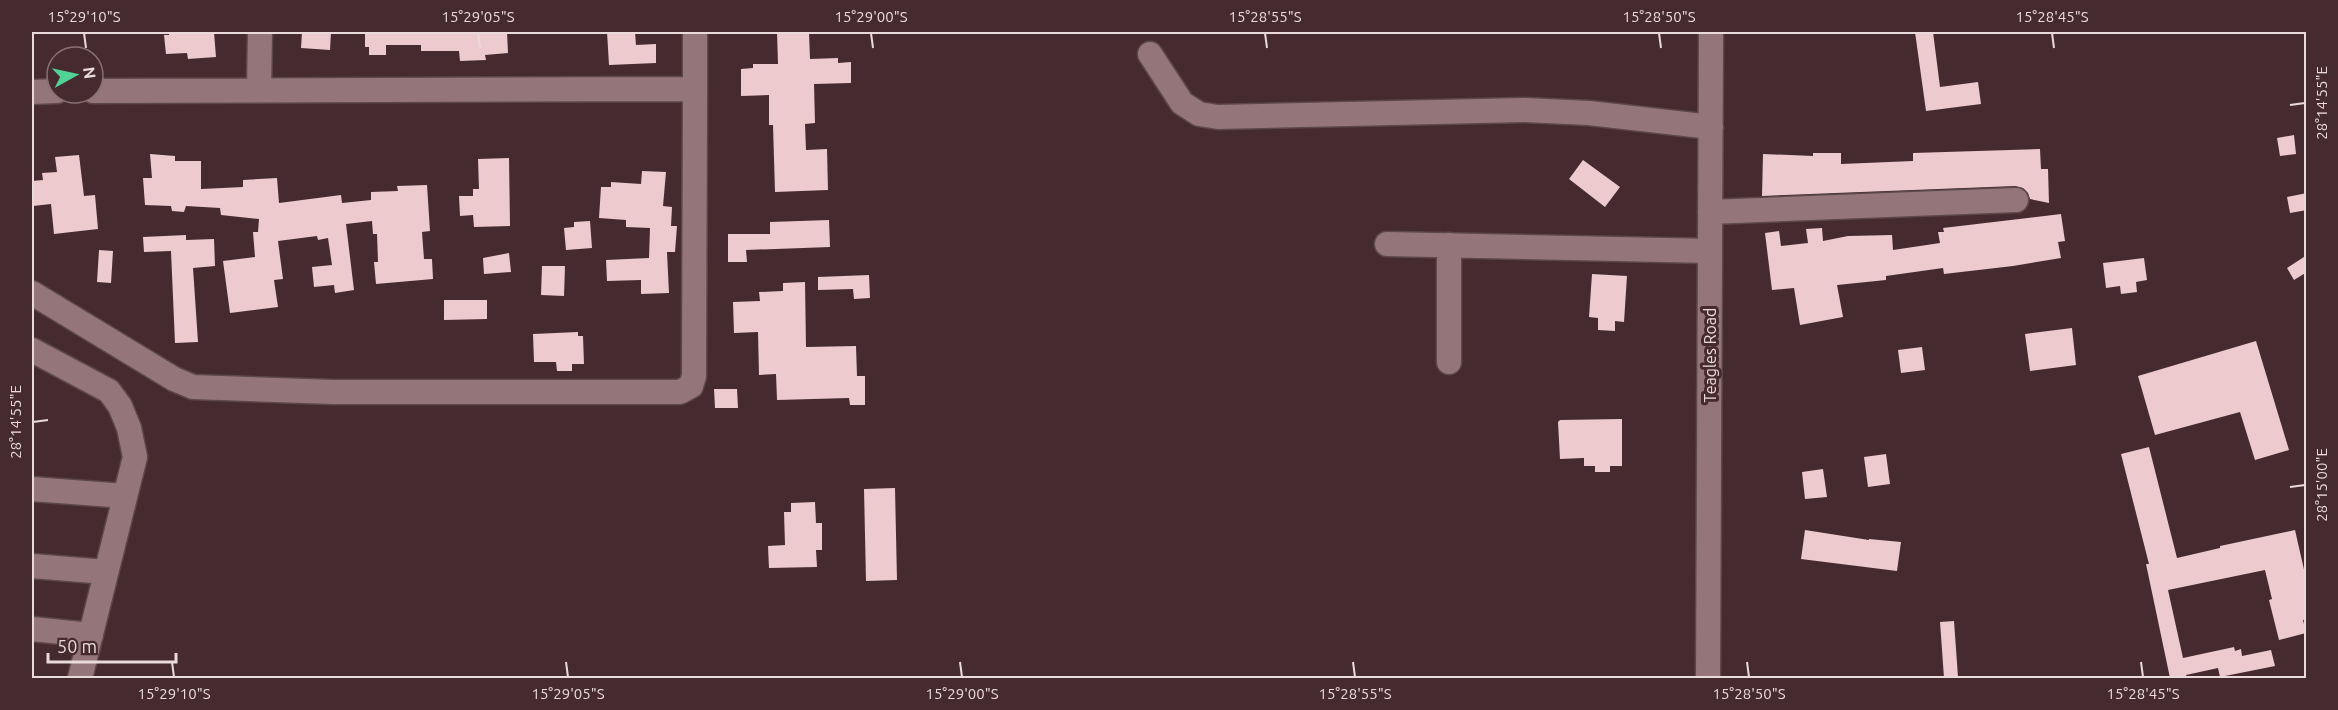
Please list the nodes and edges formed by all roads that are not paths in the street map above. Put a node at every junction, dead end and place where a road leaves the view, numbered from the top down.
1 (260, 32) edge
2 (695, 32) edge
3 (1711, 32) edge
4 (1150, 54) dead end
5 (695, 89) junction
6 (259, 90) junction
7 (105, 91) edge
8 (1711, 127) junction
9 (2016, 200) dead end
10 (1710, 212) junction
11 (1387, 244) dead end
12 (1449, 245) junction
13 (1710, 251) junction
14 (32, 293) edge
15 (32, 350) edge
16 (1449, 362) dead end
17 (32, 489) edge
18 (125, 496) junction
19 (32, 566) edge
20 (106, 573) junction
21 (32, 629) edge
22 (91, 635) junction
23 (80, 678) edge
24 (1708, 678) edge

1 - 6 street
2 - 5 street
3 - 8 street, Teagles Road
4 - 8 street
5 - 6 street
5 - 14 street
6 - 7 street
8 - 10 street, Teagles Road
9 - 10 street
10 - 13 street, Teagles Road
11 - 12 street
12 - 13 street
12 - 16 street
13 - 24 street, Teagles Road
15 - 18 street
17 - 18 street
18 - 20 street
19 - 20 street
20 - 22 street
21 - 22 street
22 - 23 street

